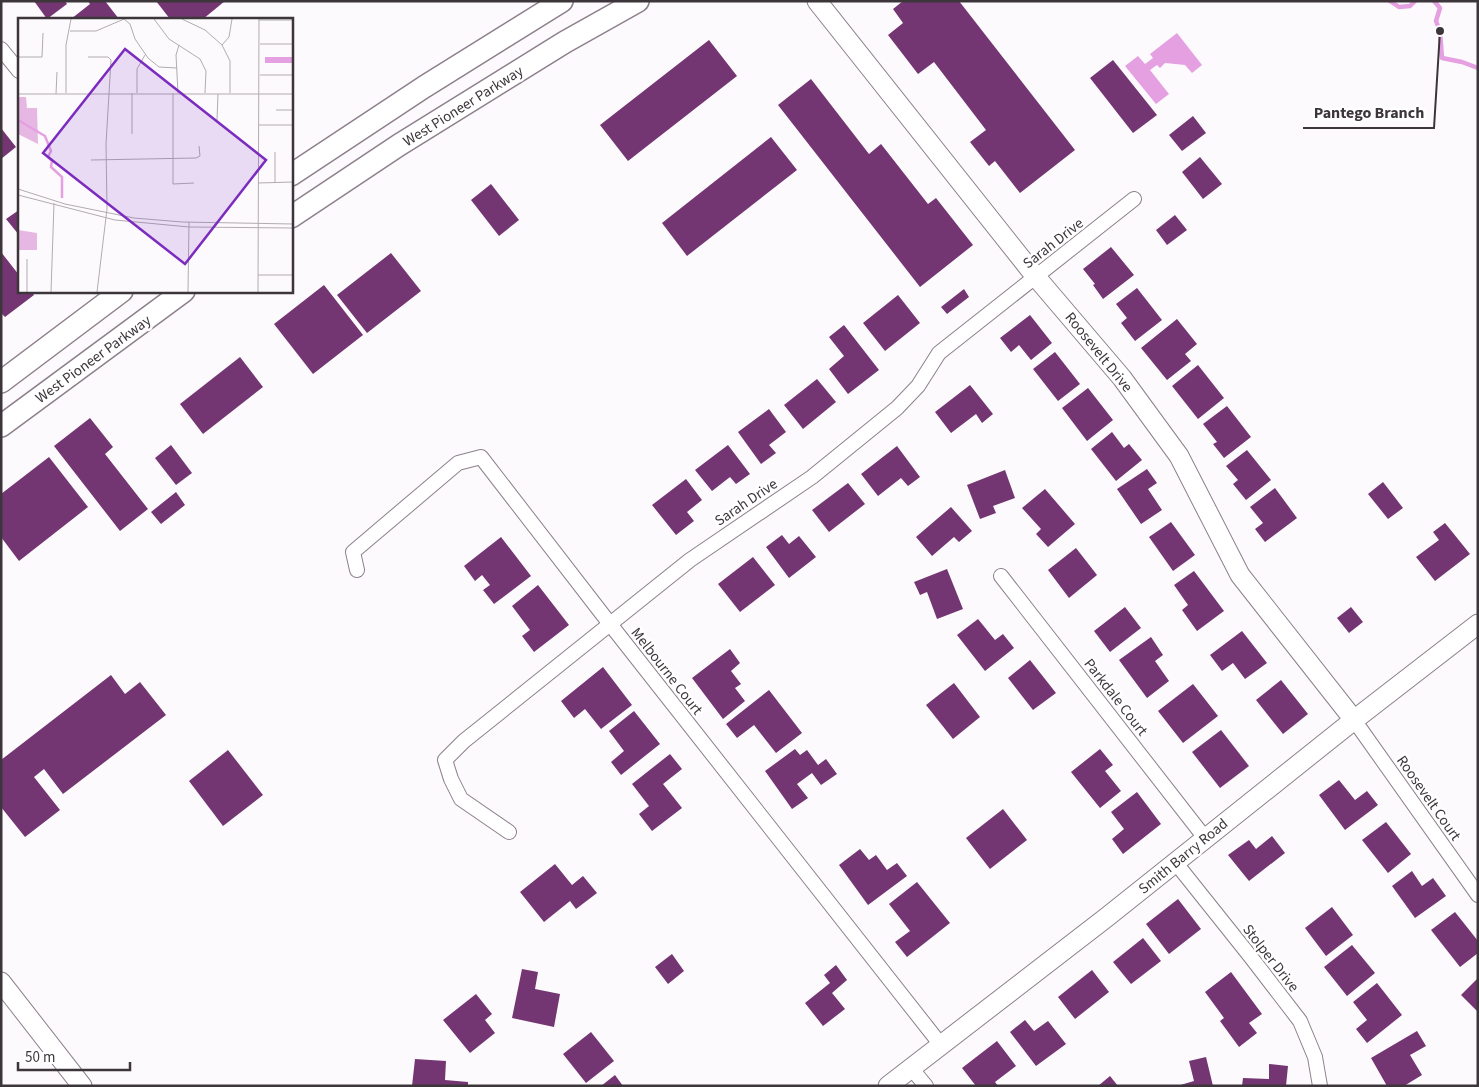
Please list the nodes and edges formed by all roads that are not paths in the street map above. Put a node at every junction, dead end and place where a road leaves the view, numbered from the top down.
1 (562, 1) edge
2 (638, 1) edge
3 (817, 1) edge
4 (1, 49) edge
5 (18, 70) edge
6 (292, 174) edge
7 (1134, 199) dead end
8 (292, 216) edge
9 (1036, 277) junction
10 (121, 292) edge
11 (183, 292) edge
12 (1, 382) edge
13 (1, 426) edge
14 (357, 570) dead end
15 (1001, 576) dead end
16 (610, 624) junction
17 (1478, 624) edge
18 (1354, 720) junction
19 (509, 832) dead end
20 (1206, 838) junction
21 (1174, 862) junction
22 (1478, 895) edge
23 (1, 982) edge
24 (941, 1045) junction
25 (911, 1068) junction
26 (82, 1086) edge
27 (888, 1086) edge
28 (926, 1086) edge
29 (1320, 1086) edge

1 - 6 main road
2 - 8 main road, West Pioneer Parkway
3 - 9 street, Roosevelt Drive
4 - 5 street
7 - 9 street, Sarah Drive
9 - 16 street, Sarah Drive
9 - 18 street, Roosevelt Drive
10 - 12 main road
11 - 13 main road, West Pioneer Parkway
14 - 16 street, Melbourne Court
15 - 20 street, Parkdale Court
16 - 19 street, Sarah Drive
16 - 24 street, Melbourne Court
17 - 18 street, Smith Barry Road
18 - 20 street, Smith Barry Road
18 - 22 street, Roosevelt Court
20 - 21 street, Smith Barry Road
21 - 24 street, Smith Barry Road
21 - 29 street, Stolper Drive
23 - 26 street
24 - 25 street, Smith Barry Road
25 - 27 street, Smith Barry Road
25 - 28 street

